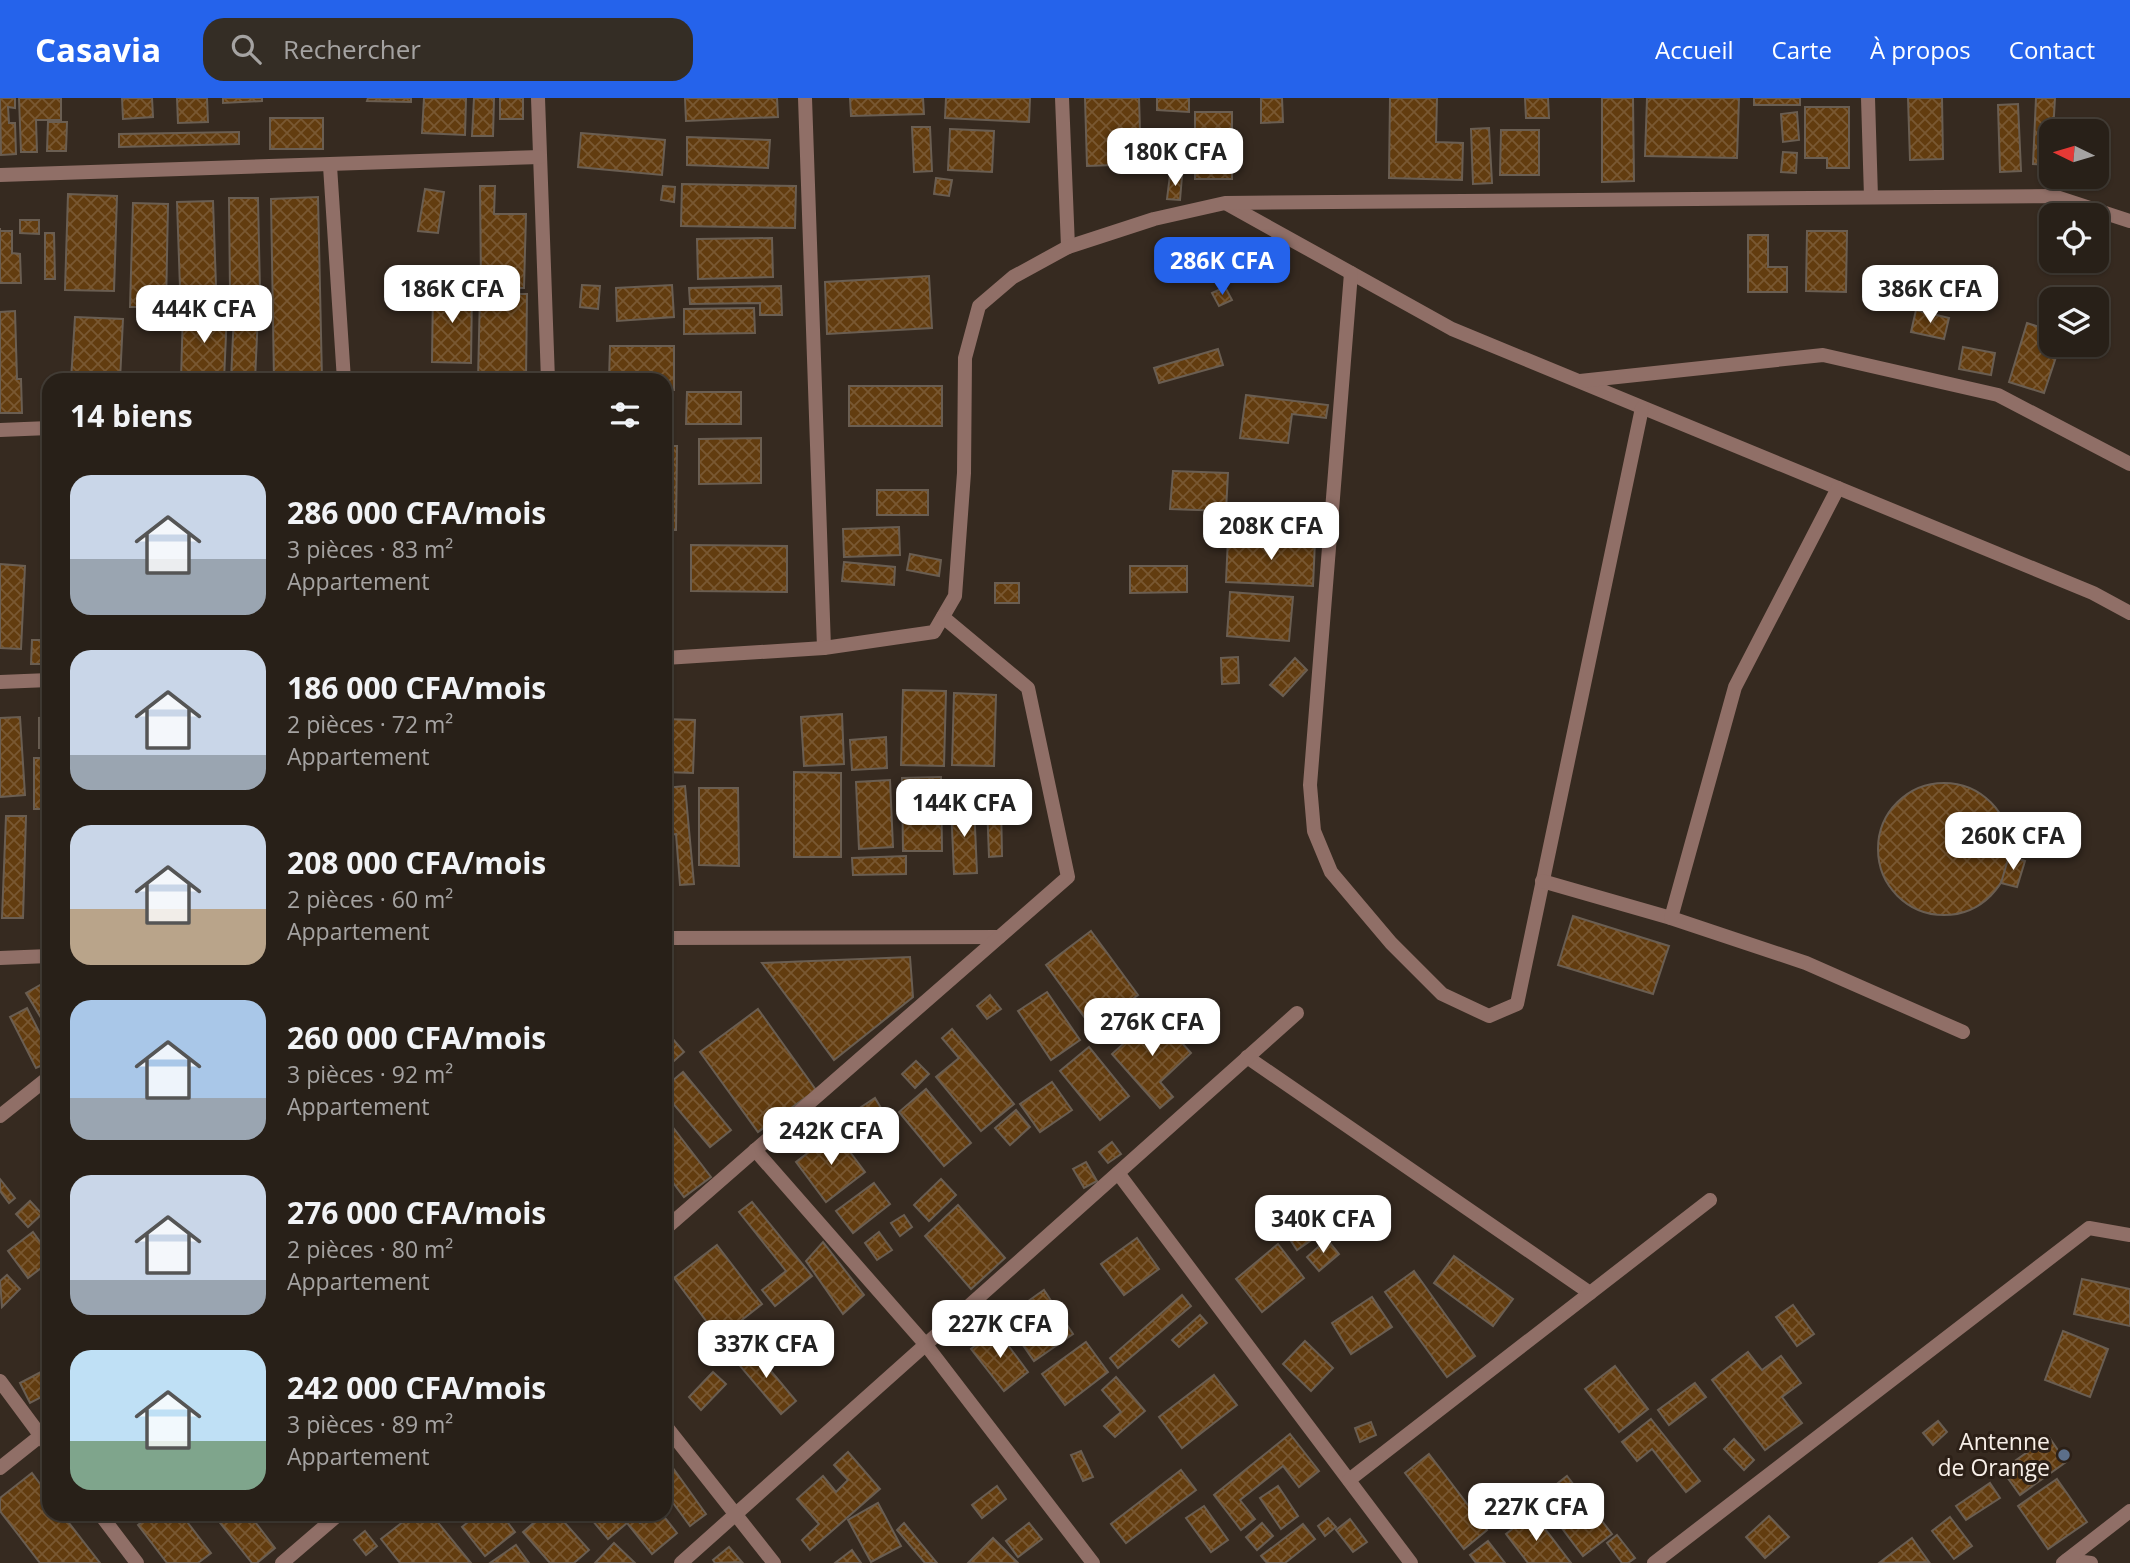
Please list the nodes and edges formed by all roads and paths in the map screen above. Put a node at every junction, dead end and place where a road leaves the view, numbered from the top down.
1 (538, 98) edge
2 (805, 98) edge
3 (1062, 98) edge
4 (1868, 98) edge
5 (540, 157) junction
6 (330, 166) junction
7 (0, 175) edge
8 (1871, 197) junction
9 (1225, 203) junction
10 (2130, 221) edge
11 (1068, 247) junction
12 (1351, 273) junction
13 (344, 373) edge
14 (548, 373) edge
15 (1577, 381) junction
16 (1642, 408) junction
17 (42, 428) edge
18 (0, 429) edge
19 (2130, 464) edge
20 (1838, 488) junction
21 (2130, 613) edge
22 (943, 617) junction
23 (824, 648) junction
24 (672, 658) edge
25 (42, 680) edge
26 (0, 682) edge
27 (1542, 881) junction
28 (1671, 918) junction
29 (999, 937) junction
30 (672, 939) edge
31 (42, 956) edge
32 (0, 958) edge
33 (1297, 1013) dead end
34 (1963, 1031) dead end
35 (1247, 1057) junction
36 (42, 1083) edge
37 (0, 1116) edge
38 (755, 1150) junction
39 (1118, 1173) junction
40 (1710, 1200) dead end
41 (672, 1223) edge
42 (2130, 1235) edge
43 (1590, 1293) junction
44 (926, 1345) junction
45 (0, 1381) edge
46 (42, 1432) edge
47 (672, 1435) edge
48 (42, 1440) edge
49 (0, 1468) edge
50 (1349, 1480) junction
51 (2130, 1511) edge
52 (736, 1514) junction
53 (105, 1521) edge
54 (331, 1521) edge
55 (2065, 1561) edge
56 (137, 1563) edge
57 (282, 1563) edge
58 (681, 1563) edge
59 (774, 1563) edge
60 (1093, 1563) edge
61 (1411, 1563) edge
62 (1654, 1563) edge
63 (2091, 1563) edge

1 - 5 street
2 - 23 street
3 - 11 street
4 - 8 street
5 - 6 street
5 - 14 street
6 - 7 street
6 - 13 street
8 - 9 street
8 - 10 street
9 - 11 street
9 - 12 street
11 - 22 street
12 - 15 street
12 - 27 street
15 - 16 street
15 - 19 street
16 - 20 street
16 - 27 street
17 - 18 street
20 - 21 street
20 - 28 street
22 - 23 street
22 - 29 street
23 - 24 street
25 - 26 street
27 - 28 street
28 - 34 street
29 - 30 street
29 - 38 street
31 - 32 street
33 - 35 street
35 - 39 street
35 - 43 street
36 - 37 street
38 - 41 street
38 - 44 street
39 - 44 street
39 - 50 street
40 - 43 street
42 - 62 street
43 - 50 street
44 - 52 street
44 - 60 street
45 - 46 street
47 - 52 street
48 - 49 street
50 - 61 street
51 - 55 street
52 - 58 street
52 - 59 street
53 - 56 street
54 - 57 street
55 - 63 street

